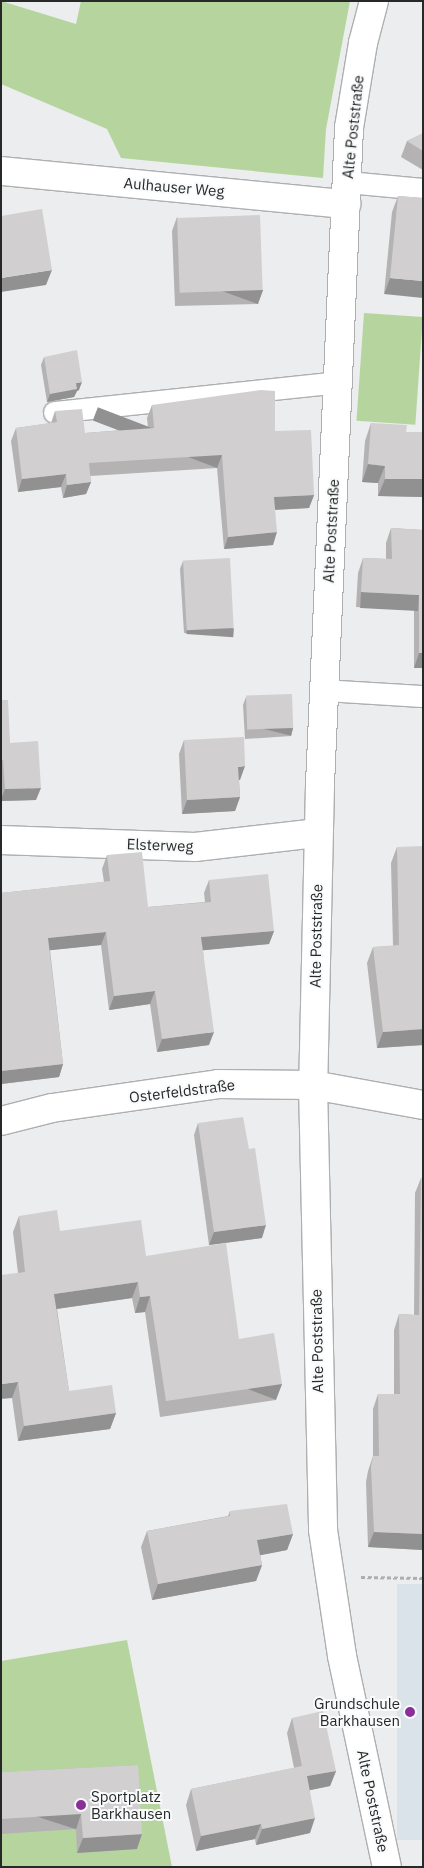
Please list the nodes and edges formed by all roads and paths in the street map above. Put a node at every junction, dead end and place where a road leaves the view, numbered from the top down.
1 (374, 1) edge
2 (1, 171) edge
3 (423, 189) edge
4 (346, 193) junction
5 (338, 382) junction
6 (54, 412) edge
7 (324, 690) junction
8 (423, 696) edge
9 (318, 833) junction
10 (1, 840) edge
11 (313, 1085) junction
12 (423, 1105) edge
13 (1, 1121) edge
14 (328, 1576) junction
15 (423, 1578) edge
16 (387, 1867) edge

1 - 4 street, Alte Poststraße
2 - 4 street, Aulhauser Weg
3 - 4 lane
4 - 5 street, Alte Poststraße
5 - 6 lane
5 - 7 street, Alte Poststraße
7 - 8 lane
7 - 9 street, Alte Poststraße
9 - 10 street, Elsterweg
9 - 11 street, Alte Poststraße
11 - 12 street, Osterfeldstraße
11 - 13 street, Osterfeldstraße
11 - 14 street, Alte Poststraße
14 - 15 path
14 - 16 street, Alte Poststraße

